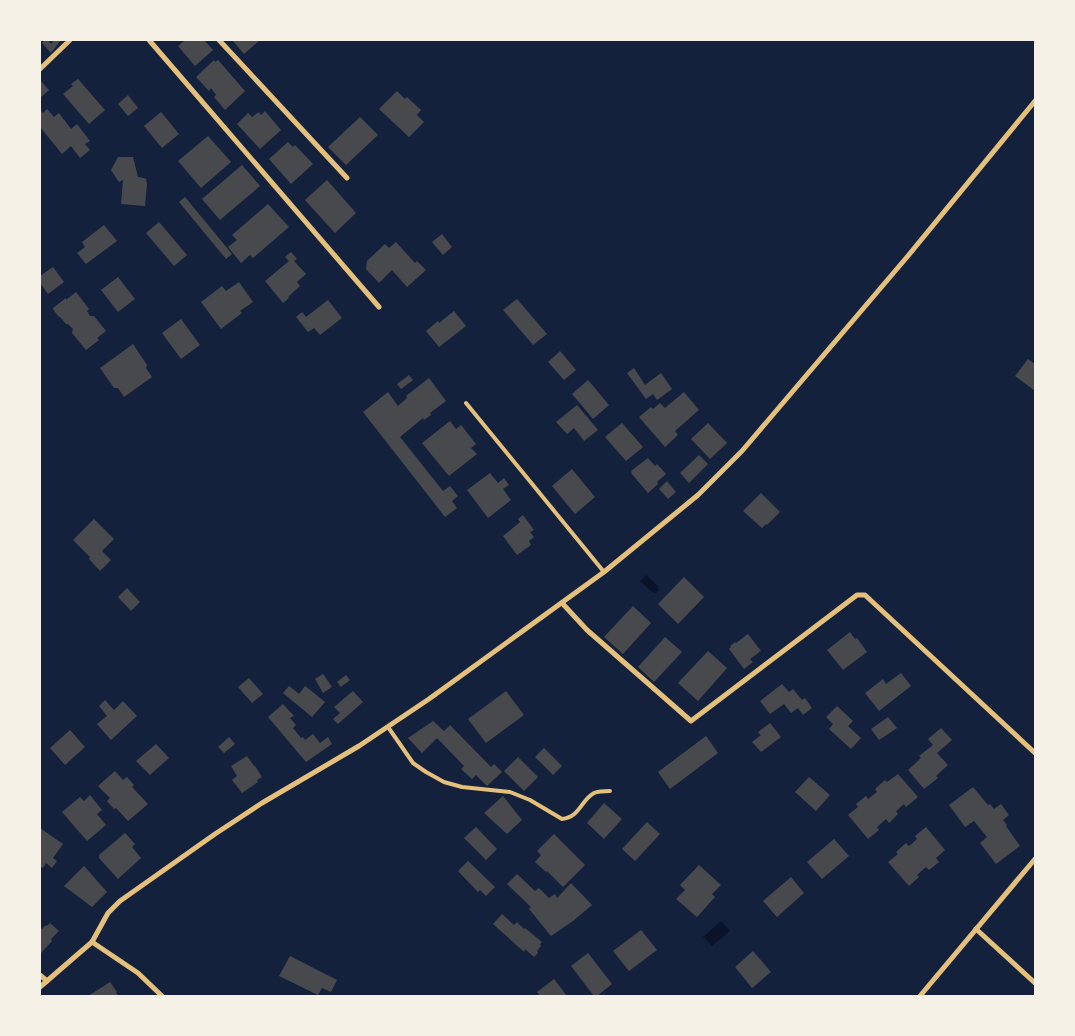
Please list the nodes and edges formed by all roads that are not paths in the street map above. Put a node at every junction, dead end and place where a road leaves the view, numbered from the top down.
1 (70, 40) edge
2 (149, 40) edge
3 (220, 40) edge
4 (40, 69) edge
5 (1035, 101) edge
6 (347, 178) dead end
7 (378, 307) dead end
8 (466, 403) dead end
9 (604, 572) junction
10 (562, 603) junction
11 (388, 727) junction
12 (1035, 752) edge
13 (610, 791) dead end
14 (1035, 859) edge
15 (976, 930) junction
16 (92, 942) junction
17 (40, 975) edge
18 (47, 981) junction
19 (1035, 983) edge
20 (40, 987) edge
21 (162, 996) edge
22 (920, 996) edge

1 - 4 street
2 - 7 street
3 - 6 street
5 - 9 street
8 - 9 lane
9 - 10 street
10 - 11 street
10 - 12 street
11 - 13 lane
11 - 16 street
14 - 15 street
15 - 19 street
15 - 22 street
16 - 18 street
16 - 21 street
17 - 18 street
18 - 20 street

